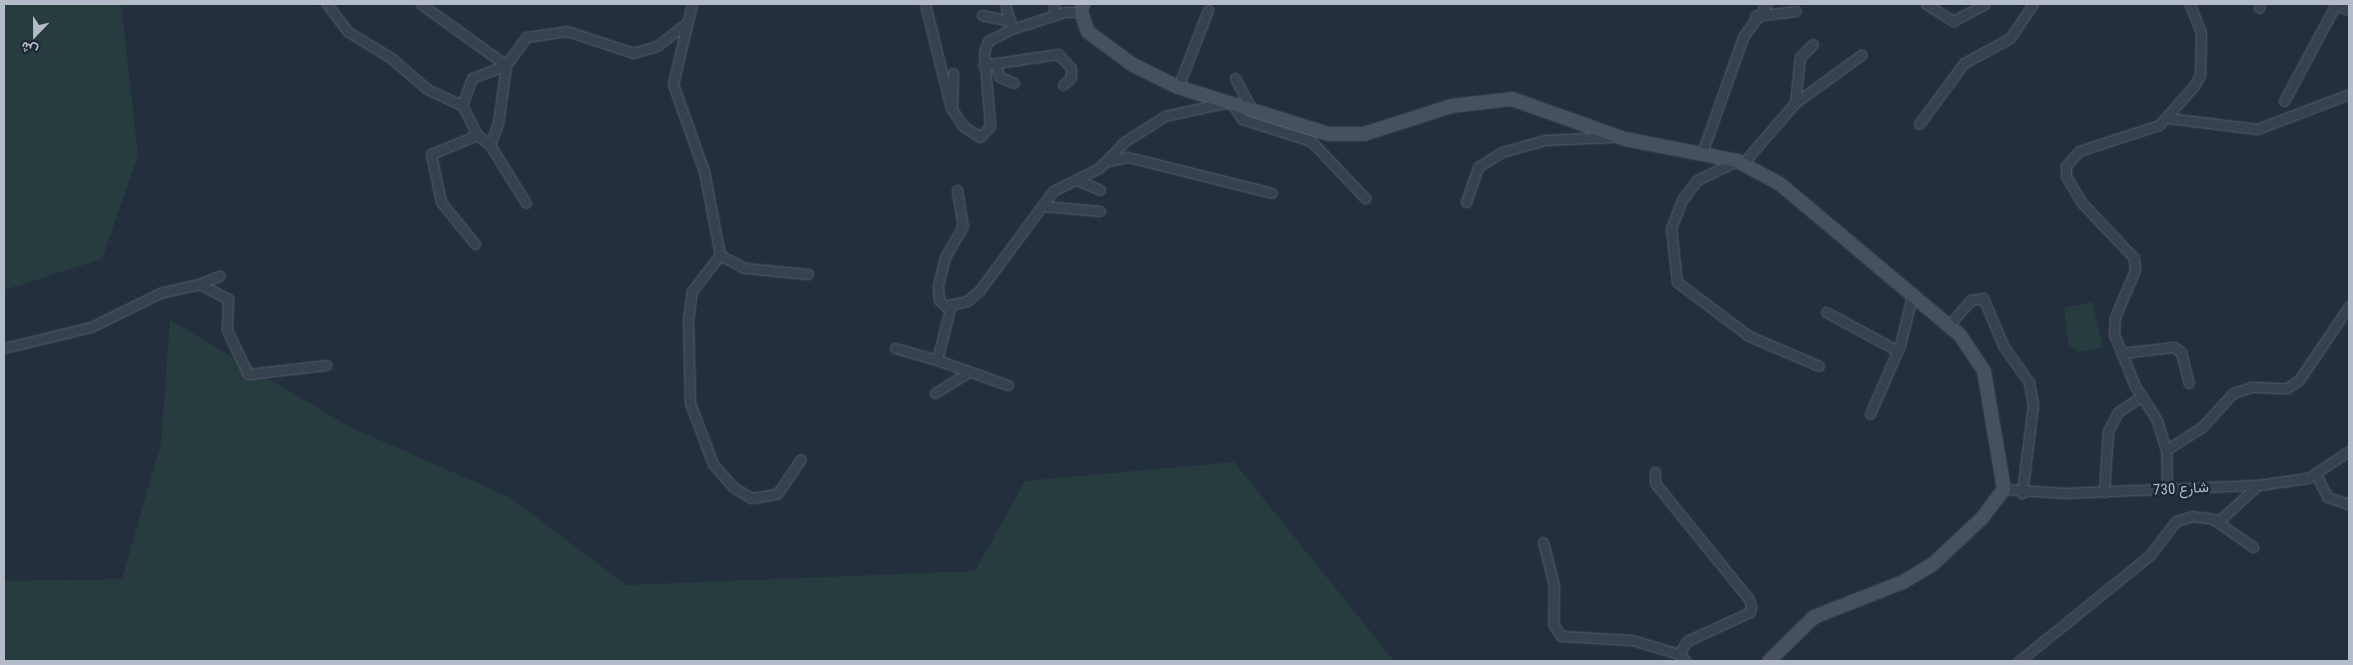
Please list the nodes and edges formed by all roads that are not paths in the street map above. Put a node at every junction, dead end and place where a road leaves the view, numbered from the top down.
1 (327, 4) edge
2 (421, 4) edge
3 (692, 4) edge
4 (925, 4) edge
5 (1006, 4) edge
6 (1054, 4) edge
7 (1767, 4) edge
8 (1926, 4) edge
9 (1985, 4) edge
10 (2033, 4) edge
11 (2190, 4) edge
12 (2335, 4) edge
13 (1082, 8) edge
14 (1208, 10) dead end
15 (2349, 10) edge
16 (1796, 11) dead end
17 (982, 15) dead end
18 (1054, 15) junction
19 (1755, 16) junction
20 (686, 23) junction
21 (1011, 25) junction
22 (1813, 44) dead end
23 (1861, 55) dead end
24 (983, 64) junction
25 (995, 64) junction
26 (506, 65) junction
27 (953, 73) dead end
28 (1235, 78) dead end
29 (1014, 83) dead end
30 (1063, 85) dead end
31 (1178, 87) junction
32 (2349, 94) edge
33 (2284, 100) dead end
34 (1794, 103) junction
35 (1230, 104) junction
36 (462, 105) junction
37 (951, 108) junction
38 (1252, 110) junction
39 (2168, 118) junction
40 (1919, 124) dead end
41 (477, 135) junction
42 (1618, 137) junction
43 (490, 145) junction
44 (1702, 153) junction
45 (1108, 161) junction
46 (1740, 162) junction
47 (1077, 180) junction
48 (957, 190) dead end
49 (1100, 190) dead end
50 (1272, 193) dead end
51 (1366, 198) dead end
52 (1466, 202) dead end
53 (526, 203) dead end
54 (1043, 206) junction
55 (1100, 211) dead end
56 (475, 244) dead end
57 (720, 255) junction
58 (808, 274) dead end
59 (219, 276) dead end
60 (200, 284) junction
61 (1912, 297) junction
62 (951, 305) junction
63 (2349, 306) edge
64 (1826, 312) dead end
65 (1949, 325) junction
66 (4, 348) edge
67 (895, 348) dead end
68 (1898, 351) junction
69 (2120, 353) junction
70 (937, 360) junction
71 (326, 365) dead end
72 (1820, 366) dead end
73 (967, 373) junction
74 (2189, 383) dead end
75 (1008, 385) dead end
76 (935, 393) dead end
77 (2140, 396) junction
78 (1870, 414) dead end
79 (2166, 450) junction
80 (2349, 451) edge
81 (801, 459) dead end
82 (1655, 472) dead end
83 (2316, 474) junction
84 (2258, 485) junction
85 (2004, 489) junction
86 (2167, 490) junction
87 (2104, 492) junction
88 (2022, 493) junction
89 (2349, 504) edge
90 (2213, 519) junction
91 (1543, 542) dead end
92 (2253, 547) dead end
93 (1679, 654) junction
94 (1686, 661) edge
95 (1769, 661) edge
96 (2019, 661) edge

1 - 36 street
2 - 26 street
3 - 20 street
4 - 37 street
5 - 21 street
6 - 18 street
7 - 19 street
8 - 9 street
10 - 40 street
11 - 39 street
12 - 15 street
12 - 33 street
13 - 18 street
13 - 31 street
14 - 31 street
16 - 19 street
17 - 21 street
18 - 21 street
19 - 44 street
20 - 26 street
20 - 57 street
21 - 24 street
22 - 34 street
23 - 34 street
24 - 25 street
24 - 37 street
25 - 29 street
25 - 30 street
26 - 36 street
26 - 43 street
27 - 37 street
28 - 38 street
31 - 35 street
32 - 39 street
34 - 46 street
35 - 38 street
35 - 45 street
35 - 51 street
36 - 41 street
38 - 42 street
39 - 69 street
41 - 43 street
41 - 56 street
42 - 44 street
42 - 52 street
43 - 53 street
44 - 46 street
45 - 47 street
45 - 50 street
46 - 61 street
46 - 72 street
47 - 49 street
47 - 54 street
48 - 62 street
54 - 55 street
54 - 62 street
57 - 58 street
57 - 81 street
59 - 60 street
60 - 66 street
60 - 71 street
61 - 65 street
61 - 68 street
62 - 70 street
63 - 79 street
64 - 68 street
65 - 85 street
65 - 88 street
67 - 70 street
68 - 78 street
69 - 74 street
69 - 77 street
70 - 73 street
73 - 75 street
73 - 76 street
77 - 79 street
77 - 87 street
79 - 86 street
80 - 83 street, شارع 730
82 - 93 street
83 - 84 street, شارع 730
83 - 89 street
84 - 86 street, شارع 730
84 - 90 street
85 - 88 street, شارع 730
85 - 95 street
86 - 87 street, شارع 730
87 - 88 street, شارع 730
90 - 92 street
90 - 96 street
91 - 93 street
93 - 94 street

